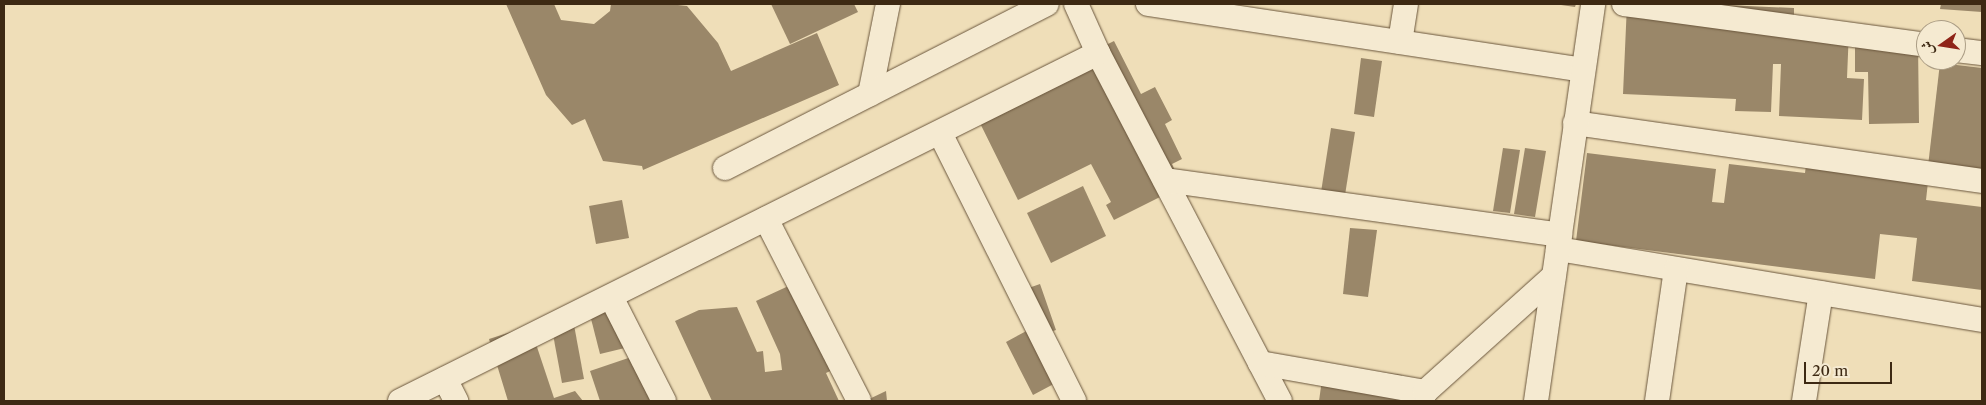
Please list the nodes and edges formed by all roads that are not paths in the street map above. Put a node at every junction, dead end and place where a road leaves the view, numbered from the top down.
1 (888, 4) edge
2 (1047, 4) edge
3 (1076, 4) edge
4 (1148, 4) edge
5 (1406, 4) edge
6 (1593, 4) edge
7 (1624, 4) edge
8 (1232, 10) edge
9 (1400, 42) junction
10 (1916, 45) edge
11 (1966, 51) edge
12 (1098, 53) junction
13 (1982, 53) edge
14 (1583, 70) junction
15 (870, 94) junction
16 (1574, 124) junction
17 (940, 133) junction
18 (725, 168) dead end
19 (1165, 180) junction
20 (1982, 181) edge
21 (766, 218) junction
22 (1559, 242) junction
23 (1676, 269) junction
24 (1554, 276) junction
25 (1821, 293) junction
26 (611, 297) junction
27 (1982, 320) edge
28 (1260, 363) junction
29 (445, 379) junction
30 (1422, 396) edge
31 (400, 401) edge
32 (456, 401) edge
33 (664, 401) edge
34 (859, 401) edge
35 (1074, 401) edge
36 (1280, 401) edge
37 (1536, 401) edge
38 (1657, 401) edge
39 (1804, 401) edge

1 - 15 street
2 - 15 street
3 - 12 street
4 - 8 street
5 - 9 street
6 - 14 street
7 - 10 street
8 - 9 street
9 - 14 street
11 - 13 street
12 - 17 street
12 - 19 street
14 - 16 street
15 - 18 street
16 - 20 street
16 - 22 street
17 - 21 street
17 - 35 street
19 - 22 street
19 - 28 street
21 - 26 street
21 - 34 street
22 - 23 street
22 - 24 street
23 - 25 street
23 - 38 street
24 - 30 street
24 - 37 street
25 - 27 street
25 - 39 street
26 - 29 street
26 - 33 street
28 - 30 street
28 - 36 street
29 - 31 street
29 - 32 street

